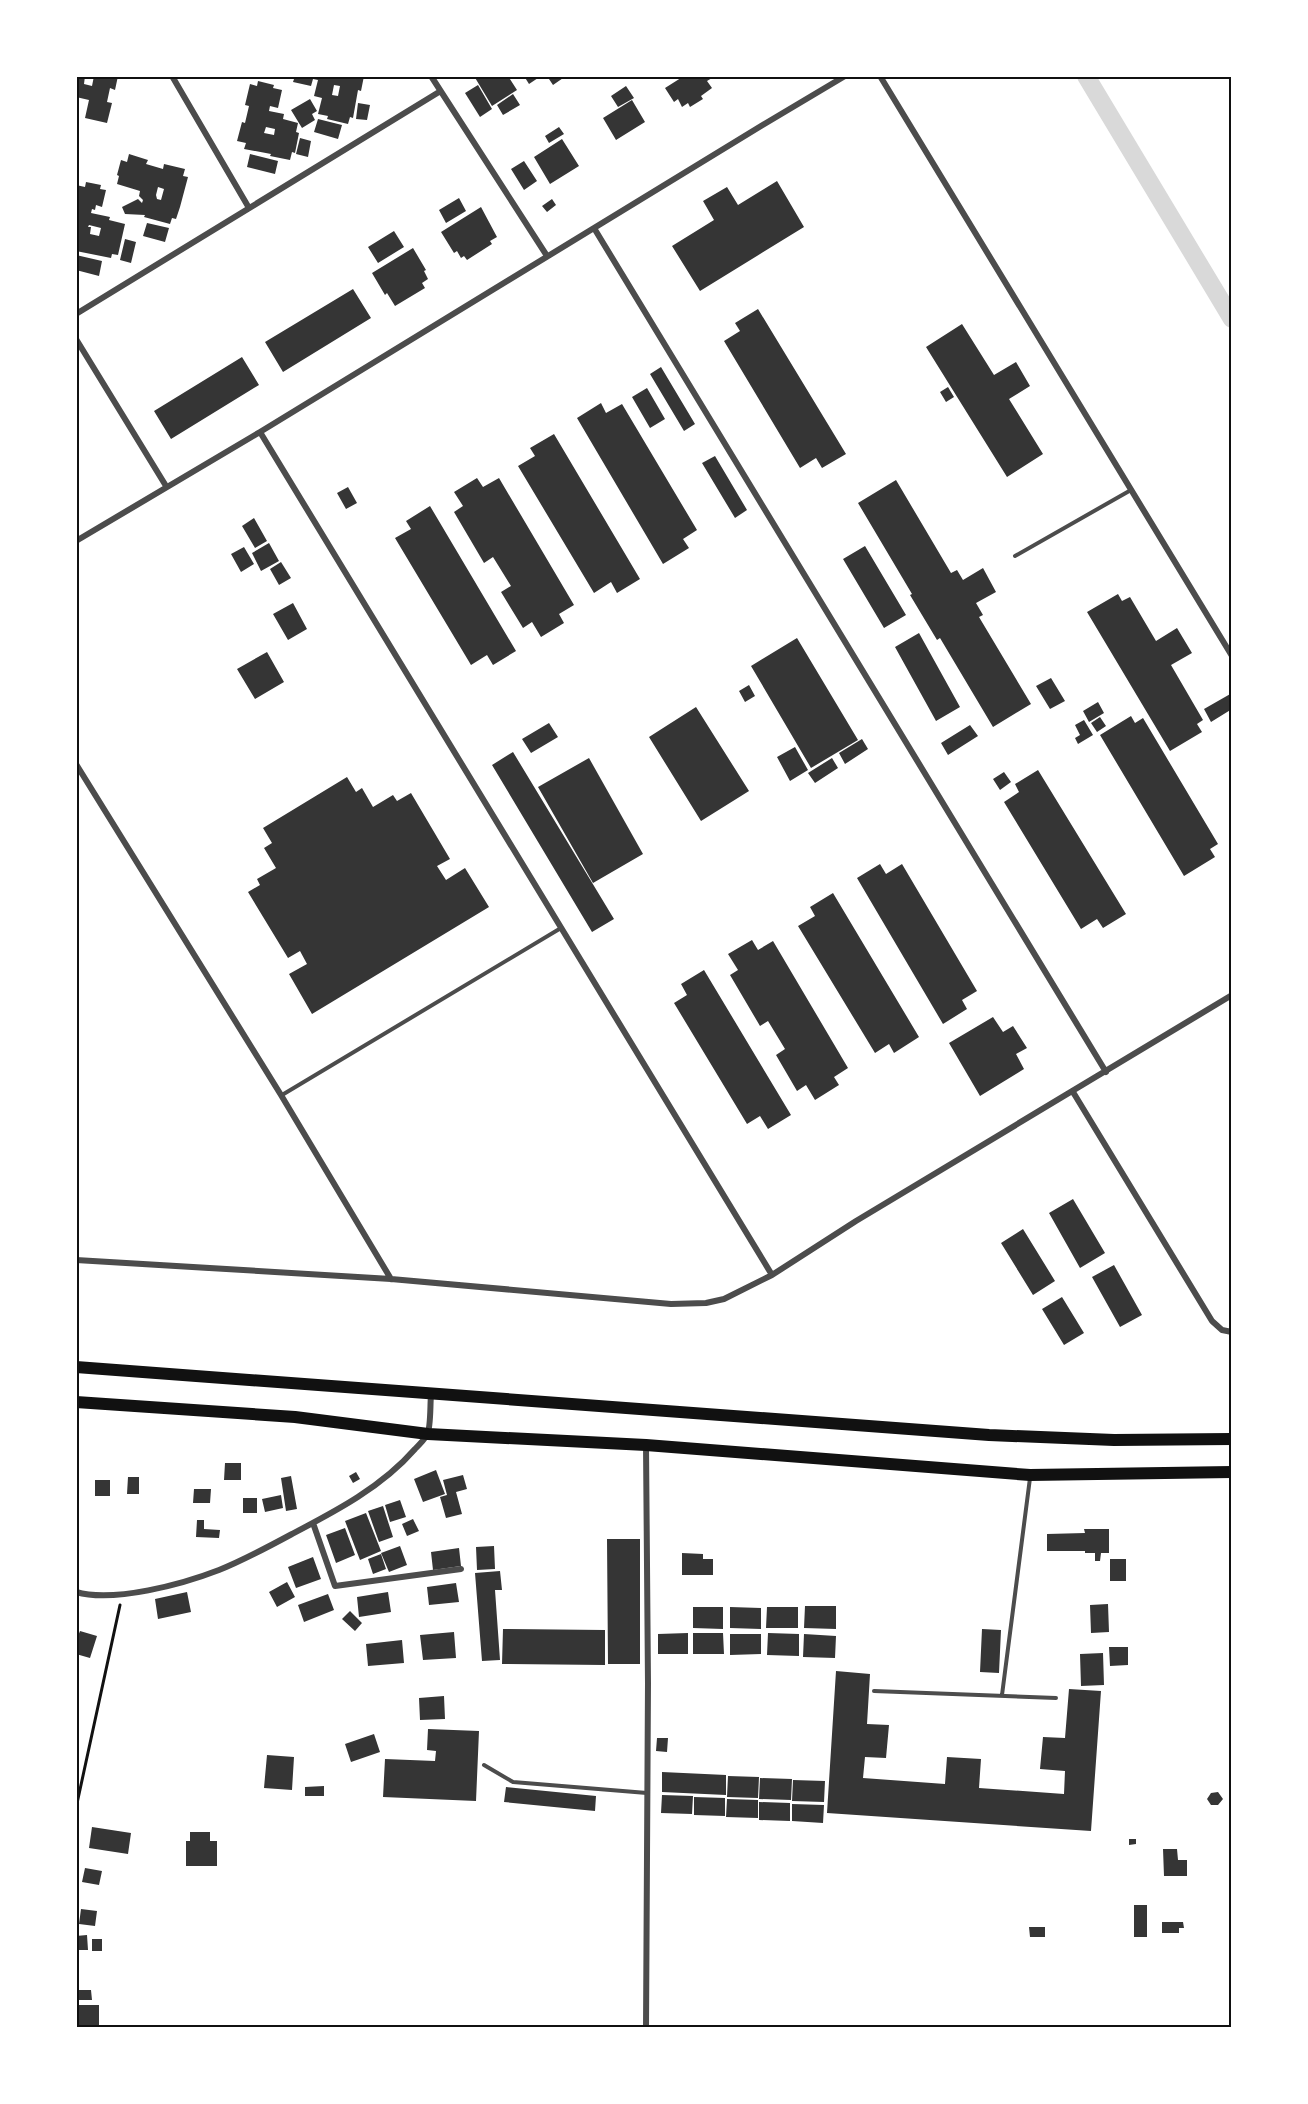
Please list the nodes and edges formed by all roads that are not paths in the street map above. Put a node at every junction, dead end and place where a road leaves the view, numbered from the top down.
1 (172, 76) edge
2 (431, 76) edge
3 (845, 76) edge
4 (880, 76) edge
5 (439, 92) junction
6 (249, 208) junction
7 (594, 228) junction
8 (547, 256) junction
9 (76, 314) edge
10 (76, 339) edge
11 (260, 432) junction
12 (166, 486) junction
13 (1131, 490) junction
14 (76, 541) edge
15 (1015, 556) dead end
16 (1232, 656) edge
17 (76, 764) edge
18 (562, 928) junction
19 (1232, 995) edge
20 (1106, 1072) junction
21 (1073, 1092) junction
22 (281, 1095) junction
23 (76, 1260) edge
24 (772, 1275) junction
25 (391, 1279) junction
26 (1232, 1332) edge
27 (76, 1367) edge
28 (431, 1395) junction
29 (76, 1402) edge
30 (428, 1434) junction
31 (1232, 1439) edge
32 (646, 1444) junction
33 (1232, 1472) edge
34 (1030, 1474) junction
35 (313, 1523) junction
36 (461, 1569) dead end
37 (78, 1594) edge
38 (874, 1691) dead end
39 (1002, 1695) junction
40 (1056, 1698) dead end
41 (484, 1765) dead end
42 (647, 1793) junction
43 (646, 2028) edge

1 - 6 street
2 - 5 street
3 - 7 street
4 - 13 street
5 - 6 street
5 - 8 street
6 - 9 street
7 - 8 street
7 - 20 street
8 - 11 street
10 - 12 street
11 - 12 street
11 - 18 street
12 - 14 street
13 - 15 lane
13 - 16 street
17 - 22 street
18 - 22 lane
18 - 24 street
19 - 20 street
20 - 21 street
21 - 24 street
21 - 26 street
22 - 25 street
23 - 25 street
24 - 25 street
27 - 28 main road
28 - 30 street
28 - 31 main road
29 - 30 main road
30 - 32 main road
30 - 35 street
32 - 34 main road
32 - 42 street
33 - 34 main road
34 - 39 lane
35 - 36 street
35 - 37 street
38 - 39 lane
39 - 40 lane
41 - 42 lane
42 - 43 street

